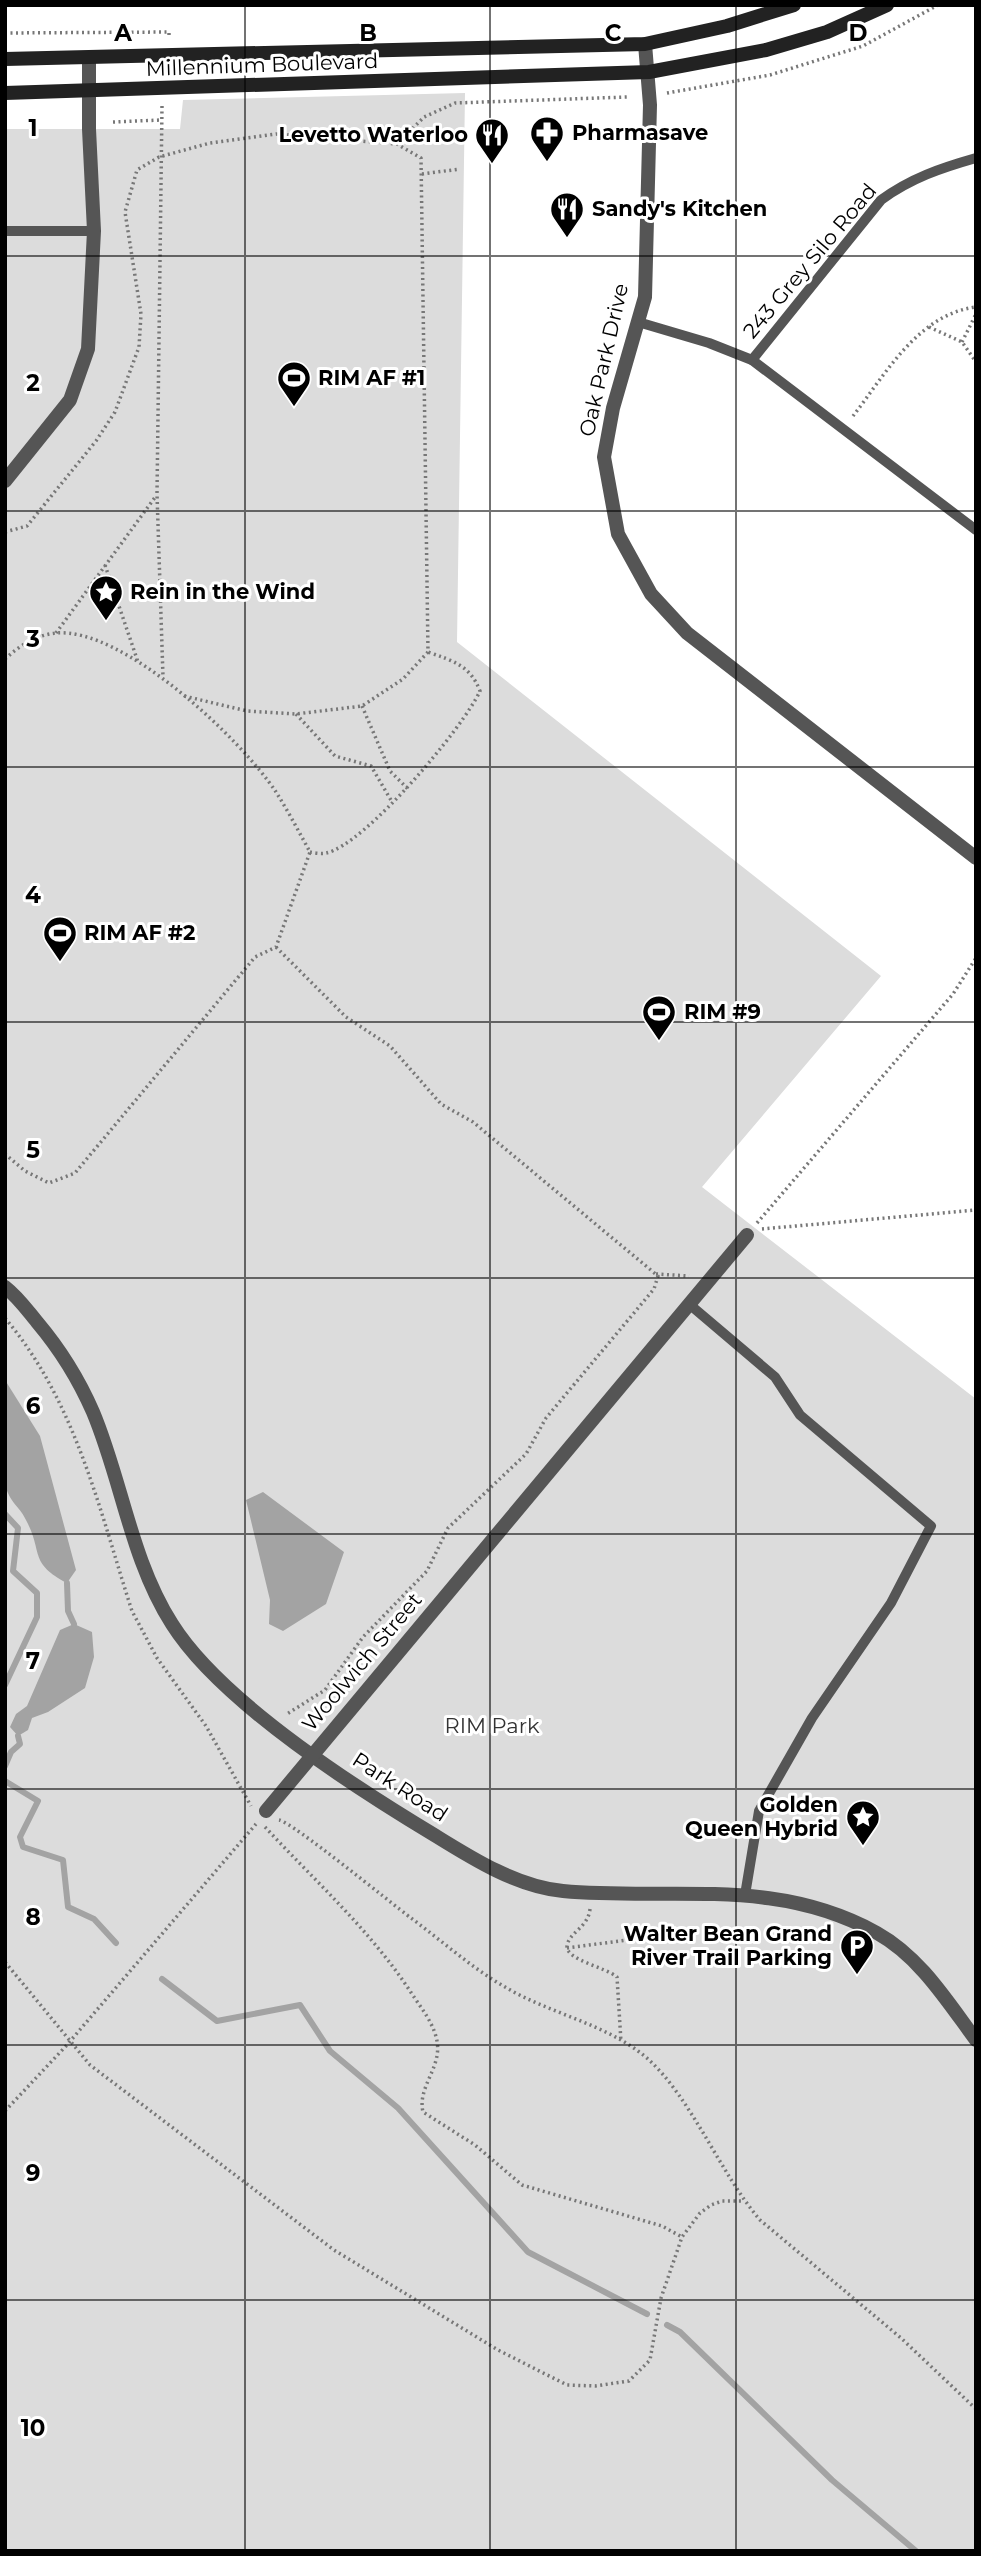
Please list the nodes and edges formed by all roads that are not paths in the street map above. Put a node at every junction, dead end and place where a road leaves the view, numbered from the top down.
1 (794, 5) edge
2 (887, 5) edge
3 (645, 44) junction
4 (89, 58) junction
5 (5, 59) edge
6 (649, 72) junction
7 (90, 92) junction
8 (5, 93) edge
9 (976, 158) edge
10 (5, 230) edge
11 (94, 231) junction
12 (638, 322) junction
13 (752, 360) junction
14 (5, 481) edge
15 (976, 530) edge
16 (976, 858) edge
17 (749, 1233) road end
18 (5, 1287) edge
19 (690, 1304) junction
20 (312, 1754) junction
21 (263, 1815) road end
22 (744, 1895) junction
23 (976, 2040) edge

1 - 3 street, Millennium Boulevard
2 - 6 street, Millennium Boulevard
3 - 4 street, Millennium Boulevard
3 - 6 street, Oak Park Drive
4 - 5 street, Millennium Boulevard
4 - 7 street
6 - 7 street, Millennium Boulevard
6 - 12 street, Oak Park Drive
7 - 8 street, Millennium Boulevard
7 - 11 street
9 - 13 lane, 243 Grey Silo Road
10 - 11 lane
11 - 14 street
12 - 13 lane, 243 Grey Silo Road
12 - 16 street, Oak Park Drive
13 - 15 lane, 243 Grey Silo Road
17 - 19 street, Woolwich Street
18 - 20 street, Park Road
19 - 20 street, Woolwich Street
19 - 22 lane
20 - 21 street, Woolwich Street
20 - 22 street, Park Road
22 - 23 street, Park Road

